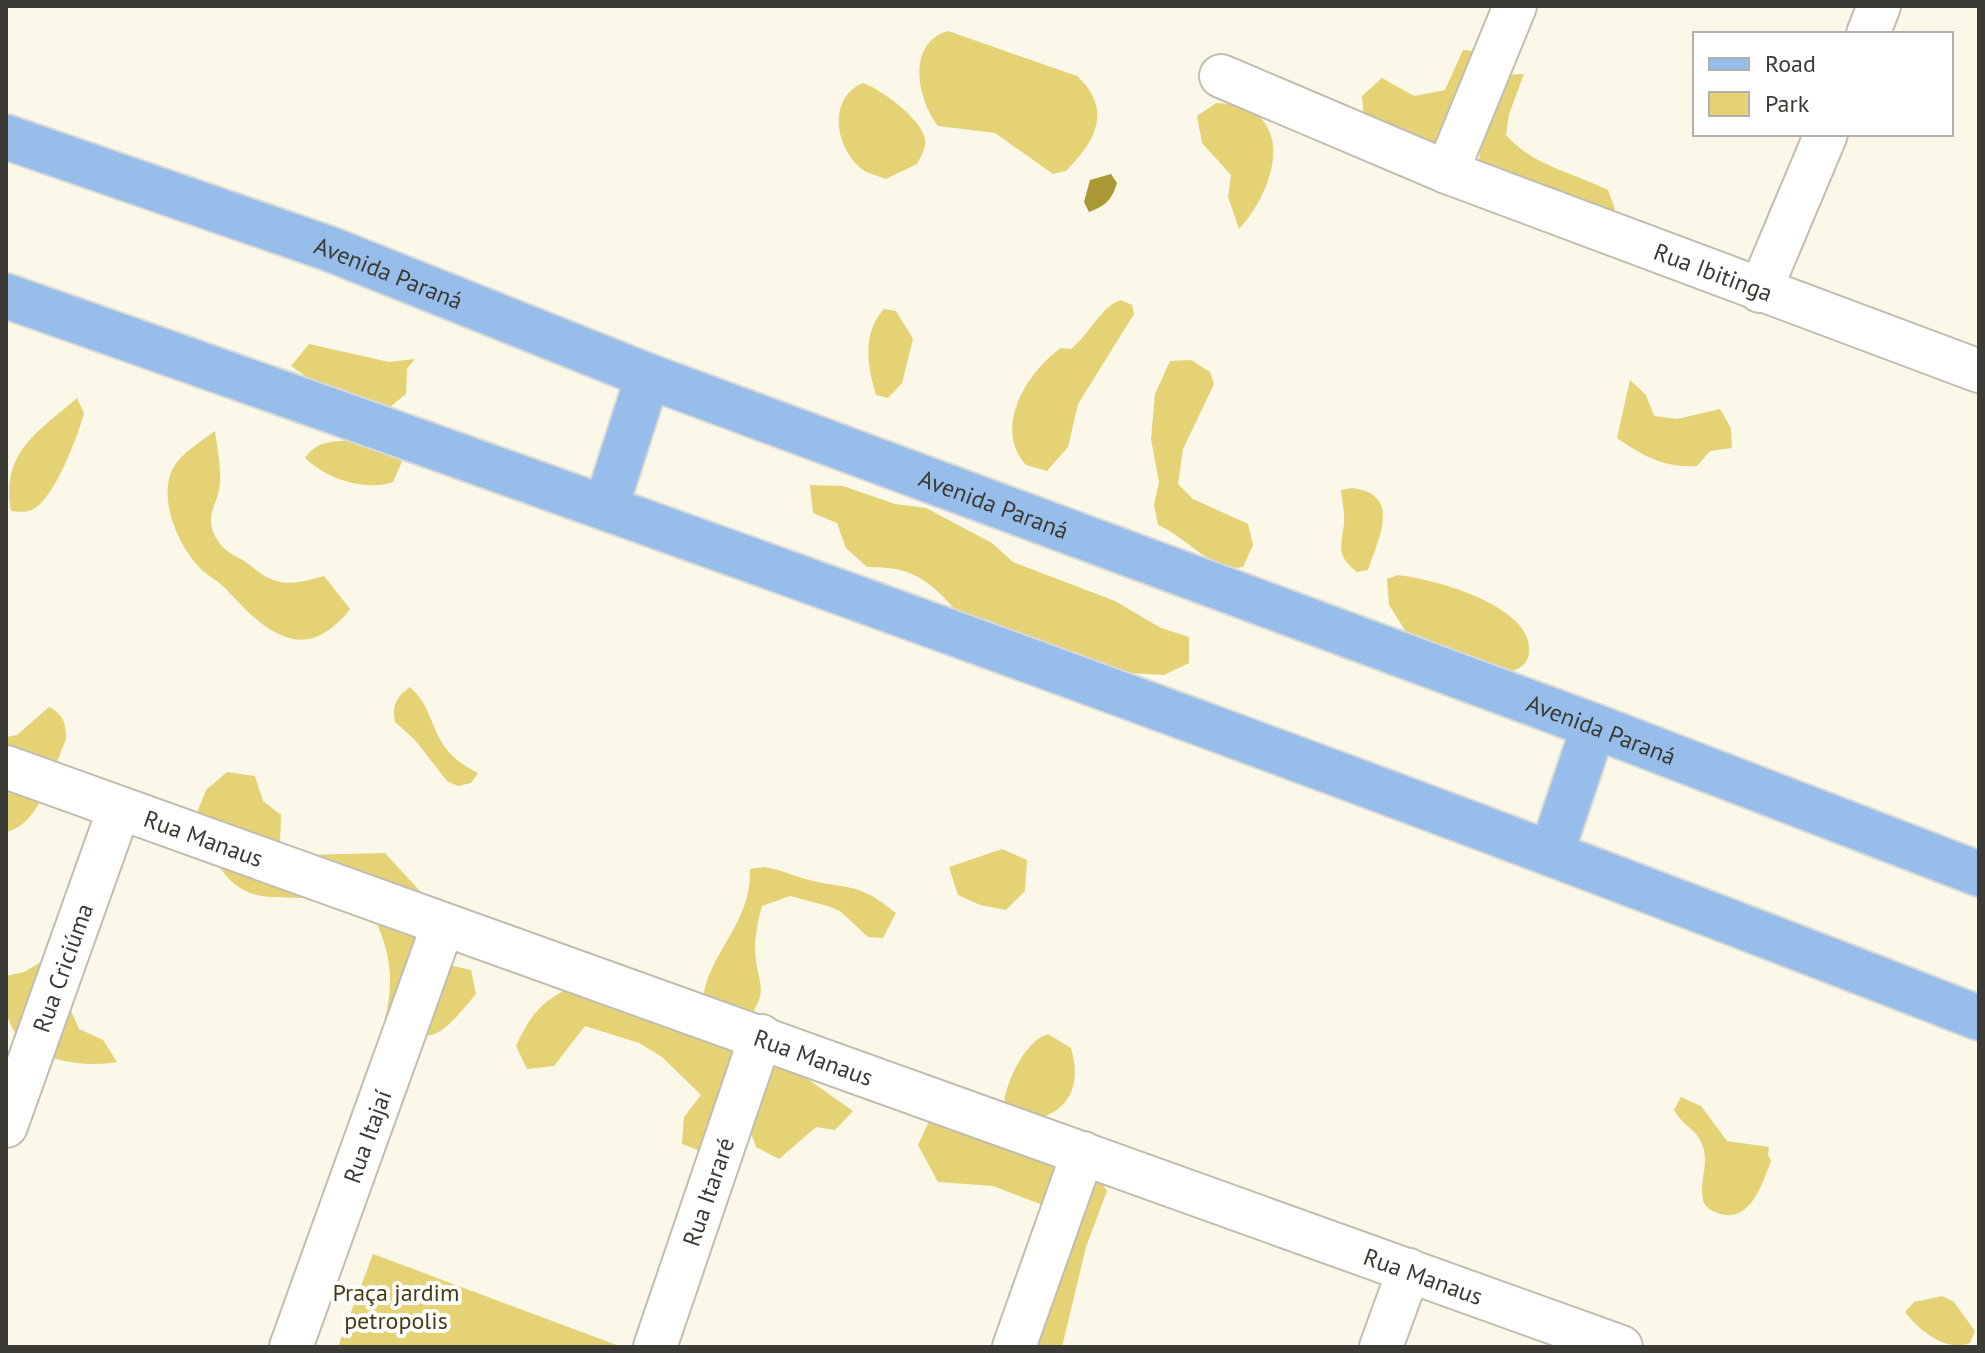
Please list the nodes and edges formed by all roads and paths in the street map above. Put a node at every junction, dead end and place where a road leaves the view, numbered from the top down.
1 (1515, 6) edge
2 (1879, 6) edge
3 (1869, 32) edge
4 (1221, 76) dead end
5 (1825, 136) edge
6 (6, 137) edge
7 (1447, 172) junction
8 (1760, 291) junction
9 (6, 296) edge
10 (1979, 371) edge
11 (648, 376) junction
12 (606, 507) junction
13 (1594, 726) junction
14 (6, 767) edge
15 (119, 809) junction
16 (1552, 851) junction
17 (1979, 874) edge
18 (443, 925) junction
19 (1979, 1018) edge
20 (761, 1036) junction
21 (6, 1126) edge
22 (1083, 1153) junction
23 (1409, 1270) junction
24 (291, 1347) edge
25 (655, 1347) edge
26 (1014, 1347) edge
27 (1381, 1347) edge
28 (1621, 1347) edge

1 - 7 street
2 - 3 street
4 - 7 street, Rua Ibitinga
5 - 8 street
6 - 11 main road, Avenida Paraná
7 - 8 street, Rua Ibitinga
8 - 10 street, Rua Ibitinga
9 - 12 main road
11 - 12 main road
11 - 13 main road, Avenida Paraná
12 - 16 main road
13 - 16 main road
13 - 17 main road, Avenida Paraná
14 - 15 street, Rua Manaus
15 - 18 street, Rua Manaus
15 - 21 street, Rua Criciúma
16 - 19 main road
18 - 20 street, Rua Manaus
18 - 24 street, Rua Itajaí
20 - 22 street, Rua Manaus
20 - 25 street, Rua Itararé
22 - 23 street, Rua Manaus
22 - 26 street
23 - 27 street
23 - 28 street, Rua Manaus

